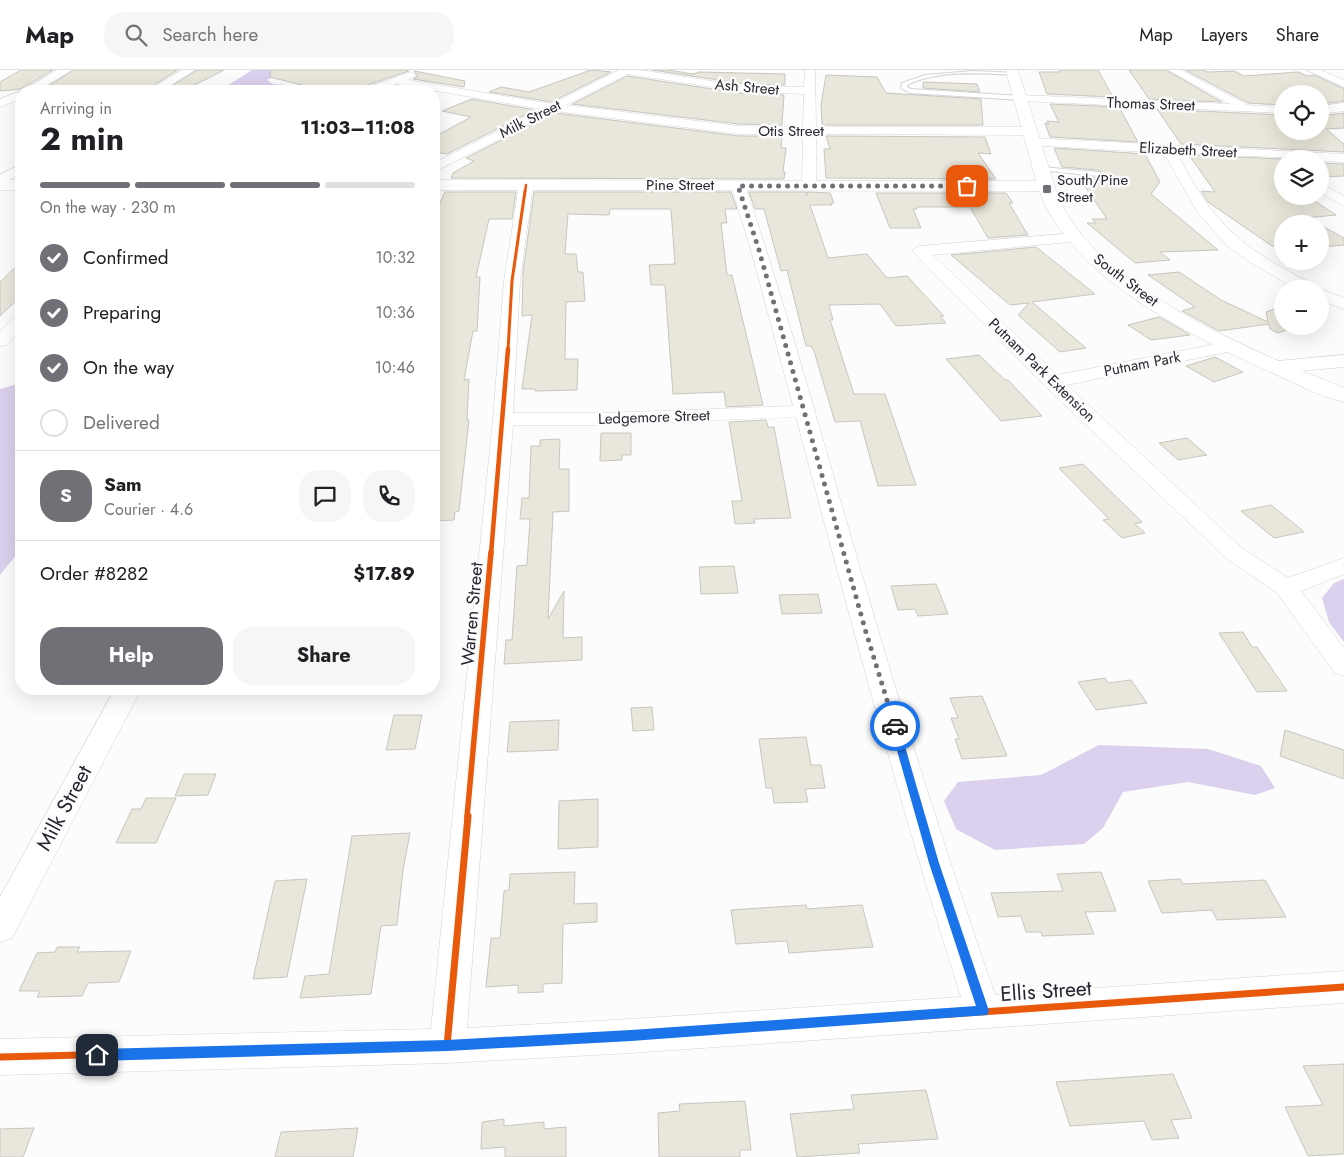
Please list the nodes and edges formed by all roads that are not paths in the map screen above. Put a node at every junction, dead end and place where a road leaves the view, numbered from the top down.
1 (66, 70) edge
2 (190, 70) edge
3 (626, 70) edge
4 (810, 70) edge
5 (1173, 70) edge
6 (1312, 70) edge
7 (1013, 72) edge
8 (419, 73) dead end
9 (396, 81) junction
10 (1344, 84) edge
11 (39, 85) edge
12 (164, 85) edge
13 (384, 85) edge
14 (419, 85) edge
15 (440, 89) edge
16 (809, 91) junction
17 (15, 97) edge
18 (1020, 98) junction
19 (0, 103) edge
20 (1344, 107) edge
21 (554, 108) junction
22 (1248, 108) junction
23 (1329, 109) edge
24 (1274, 110) edge
25 (1329, 110) edge
26 (1344, 116) edge
27 (808, 131) junction
28 (1031, 136) junction
29 (1168, 148) junction
30 (1269, 154) junction
31 (1274, 157) edge
32 (1344, 158) edge
33 (440, 165) edge
34 (15, 171) edge
35 (1098, 174) dead end
36 (1043, 177) junction
37 (0, 180) edge
38 (0, 185) edge
39 (15, 185) edge
40 (440, 185) edge
41 (809, 185) junction
42 (526, 186) junction
43 (738, 186) junction
44 (1329, 193) edge
45 (1344, 202) edge
46 (1075, 238) junction
47 (1293, 280) edge
48 (1329, 298) edge
49 (1344, 304) edge
50 (15, 327) edge
51 (0, 341) edge
52 (1232, 346) junction
53 (1344, 361) edge
54 (1278, 367) junction
55 (1052, 382) junction
56 (1344, 396) edge
57 (804, 411) junction
58 (503, 418) junction
59 (1344, 565) edge
60 (1286, 588) junction
61 (1344, 667) edge
62 (125, 695) edge
63 (0, 928) edge
64 (1344, 987) edge
65 (983, 1011) junction
66 (447, 1046) junction
67 (0, 1058) edge

1 - 11 main road
2 - 12 street
3 - 16 street, Ash Street
3 - 21 street, Milk Street
4 - 16 street
5 - 22 street
6 - 10 street
7 - 18 main road, South Street
7 - 18 lane
8 - 9 street
9 - 13 street
9 - 14 street, Otis Street
15 - 21 street, Otis Street
16 - 27 street
17 - 19 main road
18 - 22 street, Thomas Street
18 - 28 main road, South Street
20 - 23 street
21 - 27 street, Otis Street
21 - 33 street, Milk Street
22 - 24 street, Thomas Street
25 - 26 street
27 - 28 street, Otis Street
27 - 41 street
28 - 29 street, Elizabeth Street
28 - 36 main road, South Street
29 - 30 street, Elizabeth Street
29 - 47 street
30 - 31 street
30 - 32 street, Elizabeth Street
34 - 37 street
35 - 36 lane
36 - 41 main road, Pine Street
36 - 46 main road, South Street
38 - 39 main road
40 - 42 main road, Pine Street
41 - 43 main road, Pine Street
42 - 43 main road, Pine Street
42 - 58 street, Warren Street
43 - 57 street
44 - 45 street
46 - 52 main road, South Street
46 - 55 street, Putnam Park Extension
48 - 49 street
50 - 51 street
52 - 54 main road, South Street
52 - 55 street, Putnam Park
53 - 54 street
54 - 56 main road, South Street
55 - 60 street, Putnam Park Extension
57 - 58 street, Ledgemore Street
57 - 65 street
58 - 66 street, Warren Street
59 - 60 street
60 - 61 street, Putnam Park Extension
62 - 63 street, Milk Street
64 - 65 street, Ellis Street
65 - 66 street, Ellis Street
66 - 67 street, Ellis Street

